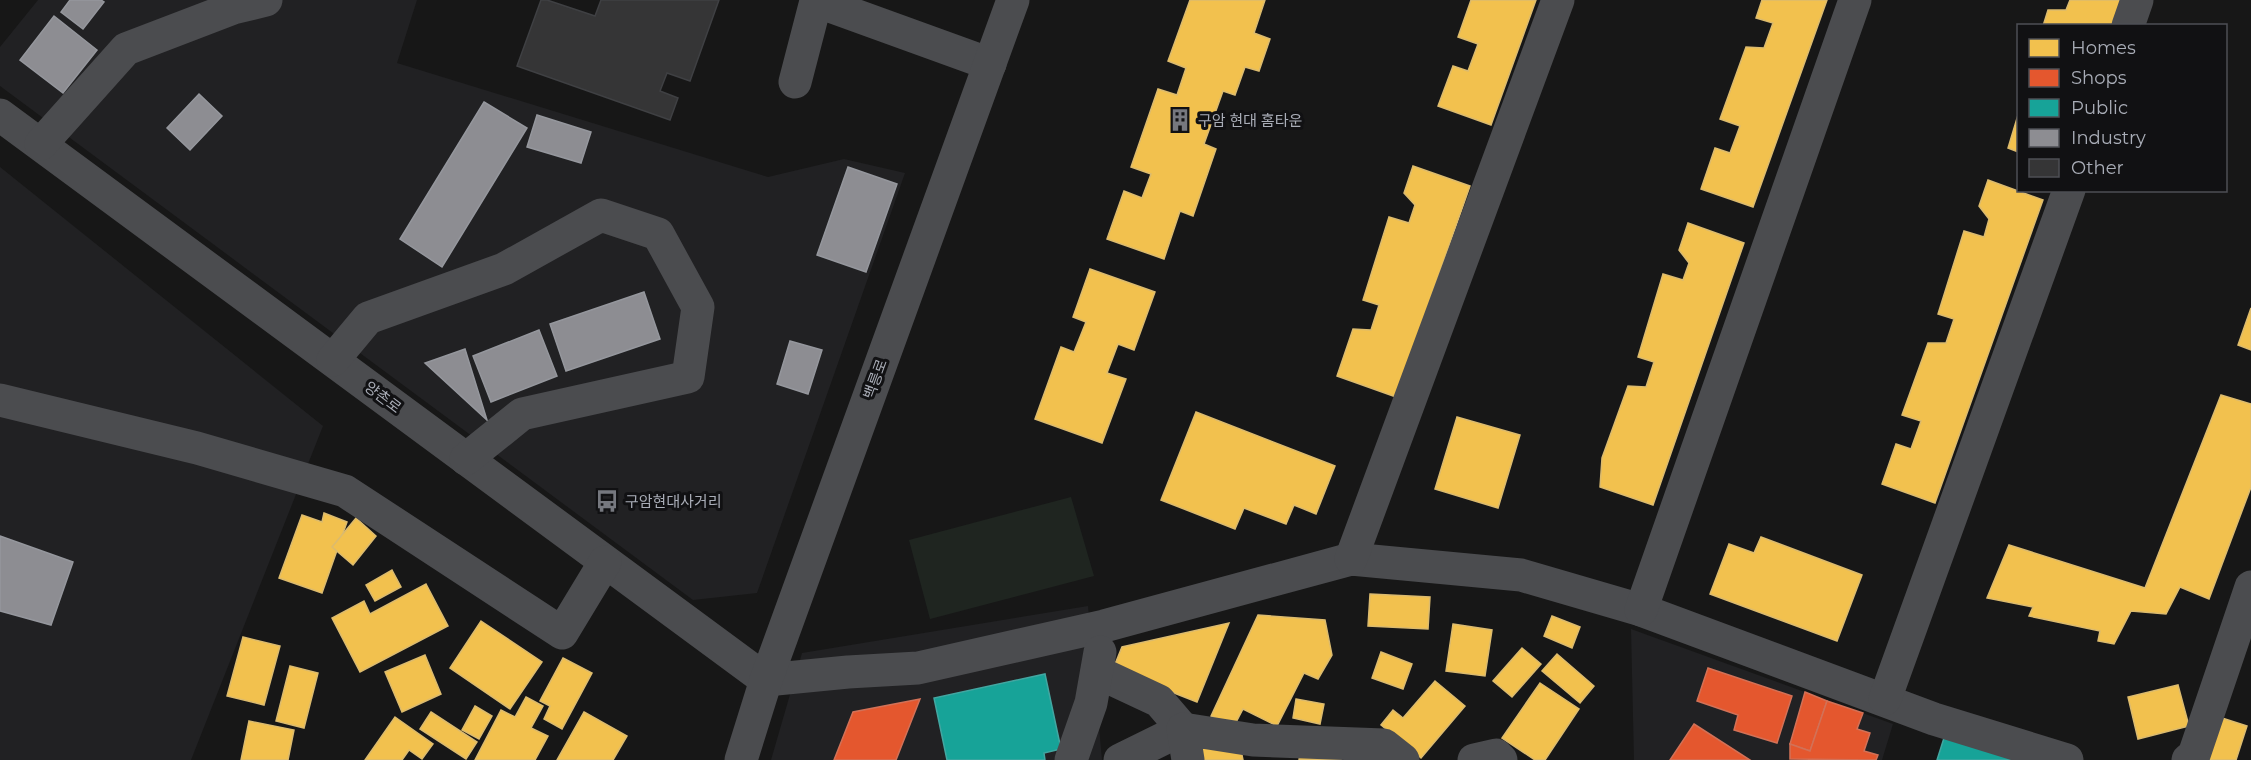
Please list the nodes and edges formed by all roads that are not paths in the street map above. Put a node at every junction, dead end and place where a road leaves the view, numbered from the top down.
1 (266, 0) edge
2 (1013, 0) edge
3 (1558, 0) edge
4 (1855, 0) edge
5 (2137, 0) edge
6 (2129, 24) edge
7 (990, 64) junction
8 (795, 82) dead end
9 (0, 115) edge
10 (41, 144) junction
11 (2068, 192) edge
12 (333, 360) junction
13 (0, 400) edge
14 (466, 459) junction
15 (1351, 559) junction
16 (605, 562) junction
17 (2251, 587) edge
18 (1641, 610) junction
19 (1104, 626) junction
20 (1096, 672) junction
21 (766, 680) junction
22 (1884, 699) junction
23 (1186, 744) edge
24 (741, 760) edge
25 (1071, 760) edge
26 (1120, 760) edge
27 (1403, 760) edge
28 (1474, 760) edge
29 (1502, 760) edge
30 (2067, 760) edge
31 (2187, 760) edge

1 - 10 street
2 - 7 street, 백릉로
3 - 15 street
4 - 18 street
5 - 6 street
7 - 8 street
7 - 21 street, 백릉로
9 - 10 street, 양촌로
10 - 12 street, 양촌로
11 - 22 street
12 - 14 street, 양촌로
12 - 14 street
13 - 16 street
14 - 16 street, 양촌로
15 - 18 street
15 - 19 street
16 - 21 street, 양촌로
17 - 31 street
18 - 22 street
19 - 20 street
19 - 21 street
20 - 23 street
20 - 25 street
21 - 24 street, 백릉로
22 - 30 street
23 - 26 street
23 - 27 street
28 - 29 street

